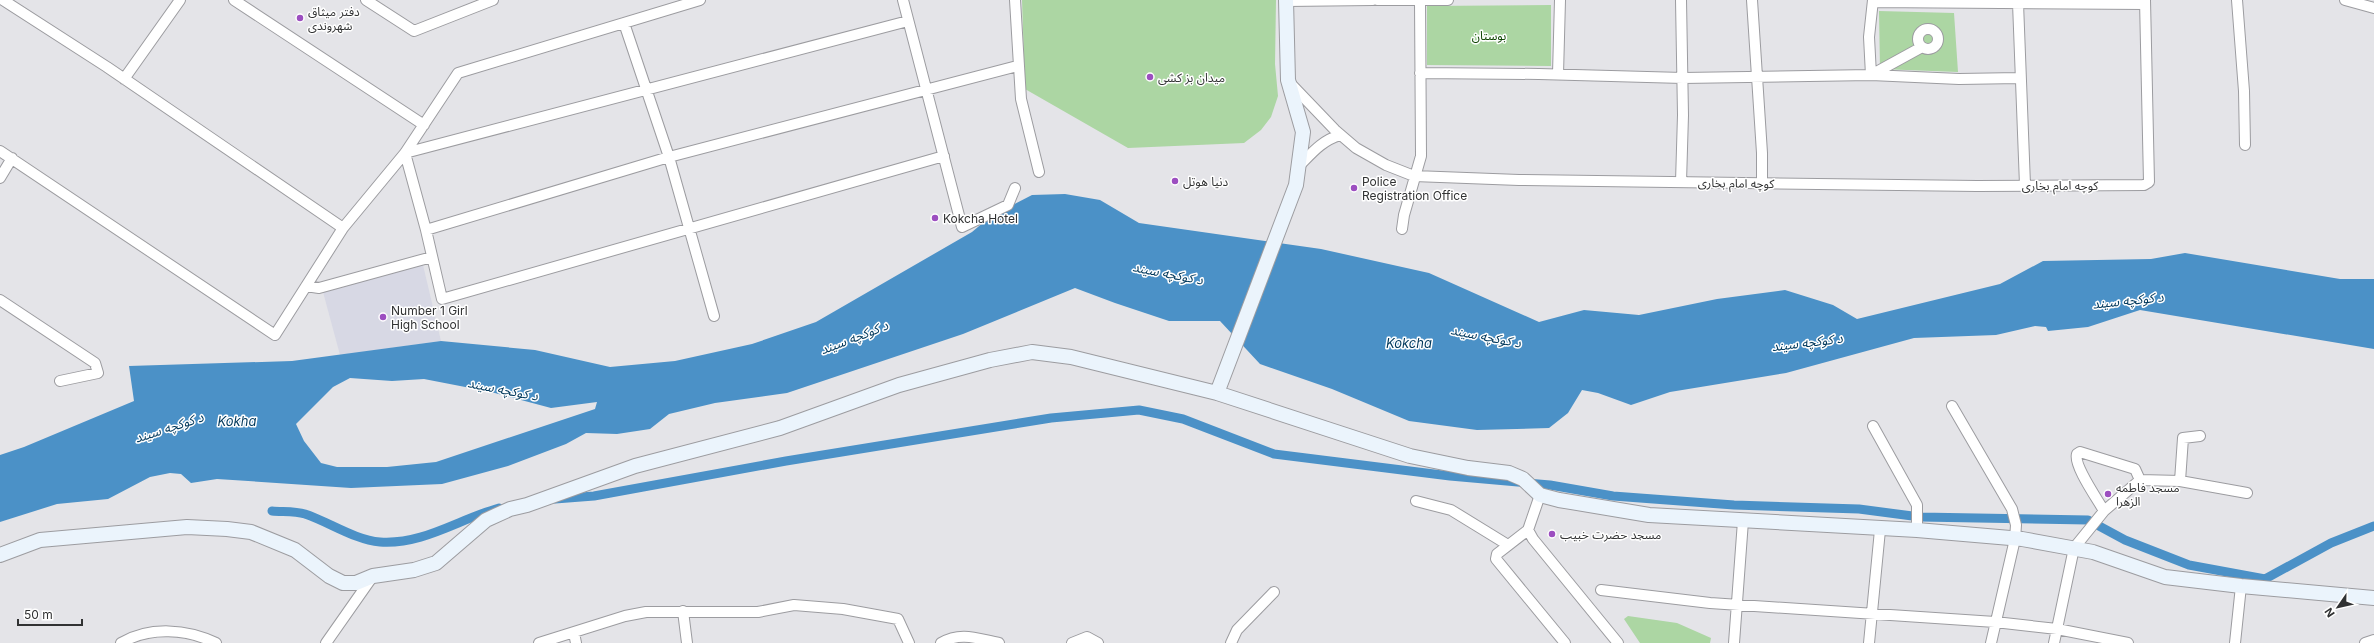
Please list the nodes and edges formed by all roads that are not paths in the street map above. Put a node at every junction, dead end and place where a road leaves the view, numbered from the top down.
1 (3, 0) edge
2 (180, 0) edge
3 (234, 0) edge
4 (366, 0) edge
5 (493, 0) edge
6 (700, 0) edge
7 (903, 0) edge
8 (1015, 0) edge
9 (1286, 0) edge
10 (1373, 0) edge
11 (1377, 0) edge
12 (1448, 0) edge
13 (1560, 0) edge
14 (1681, 0) edge
15 (1752, 0) edge
16 (2237, 0) edge
17 (2345, 0) edge
18 (1420, 1) junction
19 (1873, 1) edge
20 (2145, 2) edge
21 (2018, 3) junction
22 (2374, 8) edge
23 (908, 21) junction
24 (624, 23) junction
25 (1922, 47) dead end
26 (1017, 66) junction
27 (1420, 73) junction
28 (1558, 74) junction
29 (1871, 75) junction
30 (1758, 77) junction
31 (1683, 78) junction
32 (2019, 78) junction
33 (124, 79) junction
34 (1288, 80) junction
35 (647, 88) junction
36 (926, 91) junction
37 (424, 125) junction
38 (1340, 135) junction
39 (2245, 145) dead end
40 (0, 151) edge
41 (405, 153) junction
42 (944, 156) junction
43 (669, 157) junction
44 (12, 158) junction
45 (1298, 167) junction
46 (1039, 172) dead end
47 (1414, 176) junction
48 (0, 178) edge
49 (1681, 182) junction
50 (1762, 183) junction
51 (2025, 185) junction
52 (1015, 188) dead end
53 (343, 228) junction
54 (688, 228) junction
55 (1402, 229) dead end
56 (426, 230) junction
57 (432, 257) junction
58 (306, 286) junction
59 (0, 300) edge
60 (714, 316) dead end
61 (60, 381) dead end
62 (1217, 394) junction
63 (1952, 406) dead end
64 (1873, 426) dead end
65 (2200, 436) dead end
66 (2140, 480) junction
67 (2180, 481) junction
68 (2247, 493) dead end
69 (1540, 495) junction
70 (1416, 501) dead end
71 (2101, 515) junction
72 (1743, 521) junction
73 (1917, 526) junction
74 (1528, 530) junction
75 (1880, 530) junction
76 (2016, 532) junction
77 (1508, 545) junction
78 (2074, 548) junction
79 (0, 555) edge
80 (373, 576) junction
81 (2242, 586) junction
82 (1601, 590) dead end
83 (1274, 592) dead end
84 (2374, 598) edge
85 (1736, 605) junction
86 (684, 611) junction
87 (1872, 615) junction
88 (1995, 622) junction
89 (2057, 629) junction
90 (575, 638) edge
91 (2374, 640) edge
92 (121, 643) edge
93 (216, 643) edge
94 (326, 643) edge
95 (539, 643) edge
96 (686, 643) edge
97 (909, 643) edge
98 (941, 643) edge
99 (999, 643) edge
100 (1072, 643) edge
101 (1098, 643) edge
102 (1231, 643) edge
103 (1565, 643) edge
104 (1618, 643) edge
105 (1734, 643) edge
106 (1869, 643) edge
107 (1991, 643) edge
108 (2054, 643) edge
109 (2128, 643) edge
110 (2235, 643) edge
111 (2365, 643) edge

1 - 33 street
2 - 33 street
3 - 37 street
4 - 5 street
6 - 24 street
7 - 23 street
8 - 26 street
9 - 10 street
9 - 34 street
11 - 18 street
12 - 18 street
13 - 28 street
14 - 31 street
15 - 30 street
16 - 39 street
17 - 22 street
18 - 27 street
19 - 21 street
19 - 29 street
20 - 21 street
20 - 51 street, کوچه امام بخاری
21 - 32 street
23 - 35 street
23 - 36 street
24 - 35 street
24 - 37 street
25 - 29 street
26 - 36 street
26 - 46 street
27 - 28 street
27 - 47 street
28 - 31 street
29 - 30 street
29 - 32 street
30 - 31 street
30 - 50 street
31 - 49 street
32 - 51 street
33 - 53 street
34 - 38 street, کوچه امام بخاری
34 - 45 street
35 - 41 street
35 - 43 street
36 - 42 street
36 - 43 street
37 - 41 street
38 - 45 street
38 - 47 street, کوچه امام بخاری
40 - 44 street
41 - 53 street
41 - 56 street
42 - 52 street
42 - 54 street
43 - 54 street
43 - 56 street
44 - 48 street
44 - 58 street
45 - 62 street
47 - 49 street, کوچه امام بخاری
47 - 55 street
49 - 50 street, کوچه امام بخاری
50 - 51 street, کوچه امام بخاری
53 - 58 street
54 - 57 street
54 - 60 street
56 - 57 street
57 - 58 street
59 - 61 street
62 - 69 street
62 - 80 street
63 - 76 street
64 - 73 street
65 - 67 street
66 - 67 street
66 - 71 street
66 - 71 street
67 - 68 street
69 - 72 street
69 - 74 street
70 - 77 street
71 - 78 street
72 - 75 street
72 - 85 street
73 - 75 street
73 - 76 street
74 - 77 street
74 - 104 street
75 - 87 street
76 - 78 street
76 - 88 street
77 - 103 street
78 - 81 street
78 - 89 street
79 - 80 street
80 - 94 street
81 - 84 street
81 - 110 street
82 - 85 street
83 - 102 street
85 - 87 street
85 - 105 street
86 - 90 street
86 - 96 street
86 - 97 street
87 - 88 street
87 - 106 street
88 - 89 street
88 - 107 street
89 - 108 street
89 - 109 street
90 - 95 street
91 - 111 street
92 - 93 street
98 - 99 street
100 - 101 street

